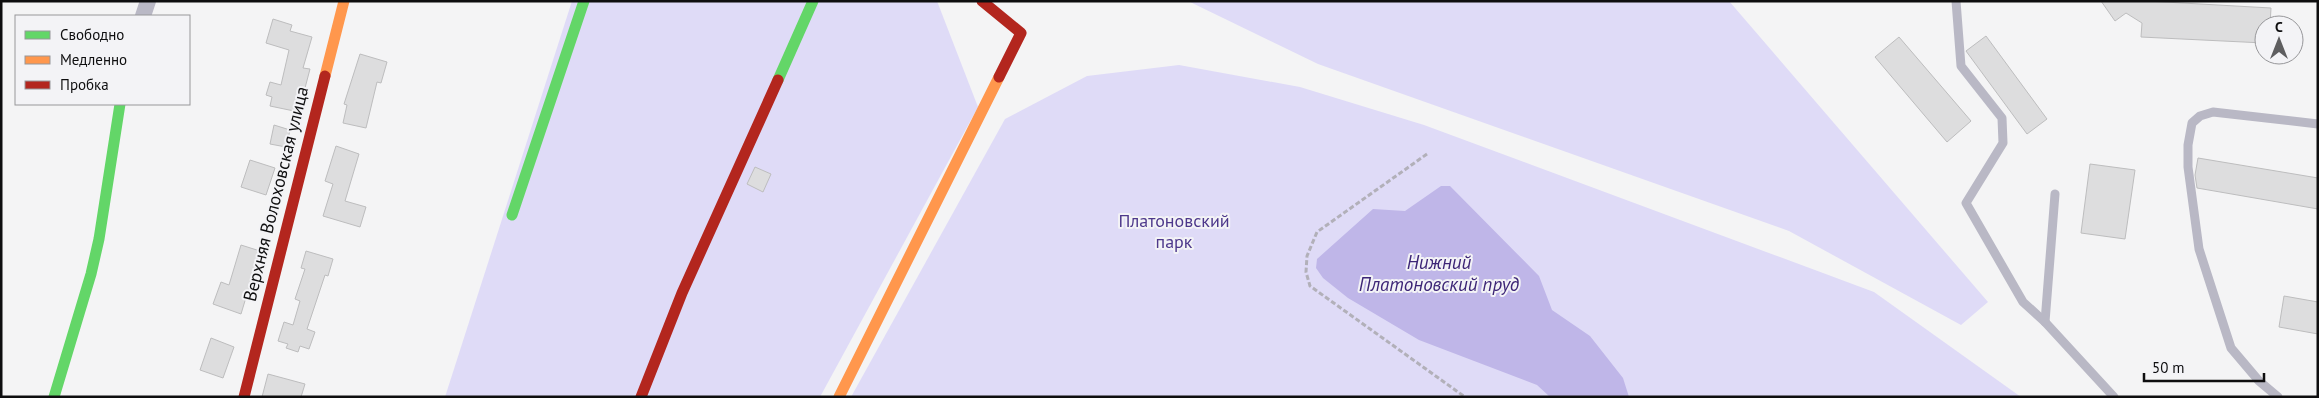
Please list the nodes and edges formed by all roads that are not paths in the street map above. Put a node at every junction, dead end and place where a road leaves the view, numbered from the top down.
1 (148, 1) edge
2 (344, 1) edge
3 (584, 1) edge
4 (813, 1) edge
5 (982, 1) edge
6 (1956, 1) edge
7 (143, 15) edge
8 (120, 105) edge
9 (2318, 124) edge
10 (2055, 194) dead end
11 (512, 214) dead end
12 (2045, 322) junction
13 (54, 397) edge
14 (244, 397) edge
15 (641, 397) edge
16 (839, 397) edge
17 (2114, 397) edge
18 (2278, 397) edge

1 - 7 street
2 - 14 street, Верхняя Волоховская улица
3 - 11 street
4 - 15 street
5 - 16 street
6 - 12 lane
8 - 13 street
9 - 18 lane
10 - 12 lane
12 - 17 lane

